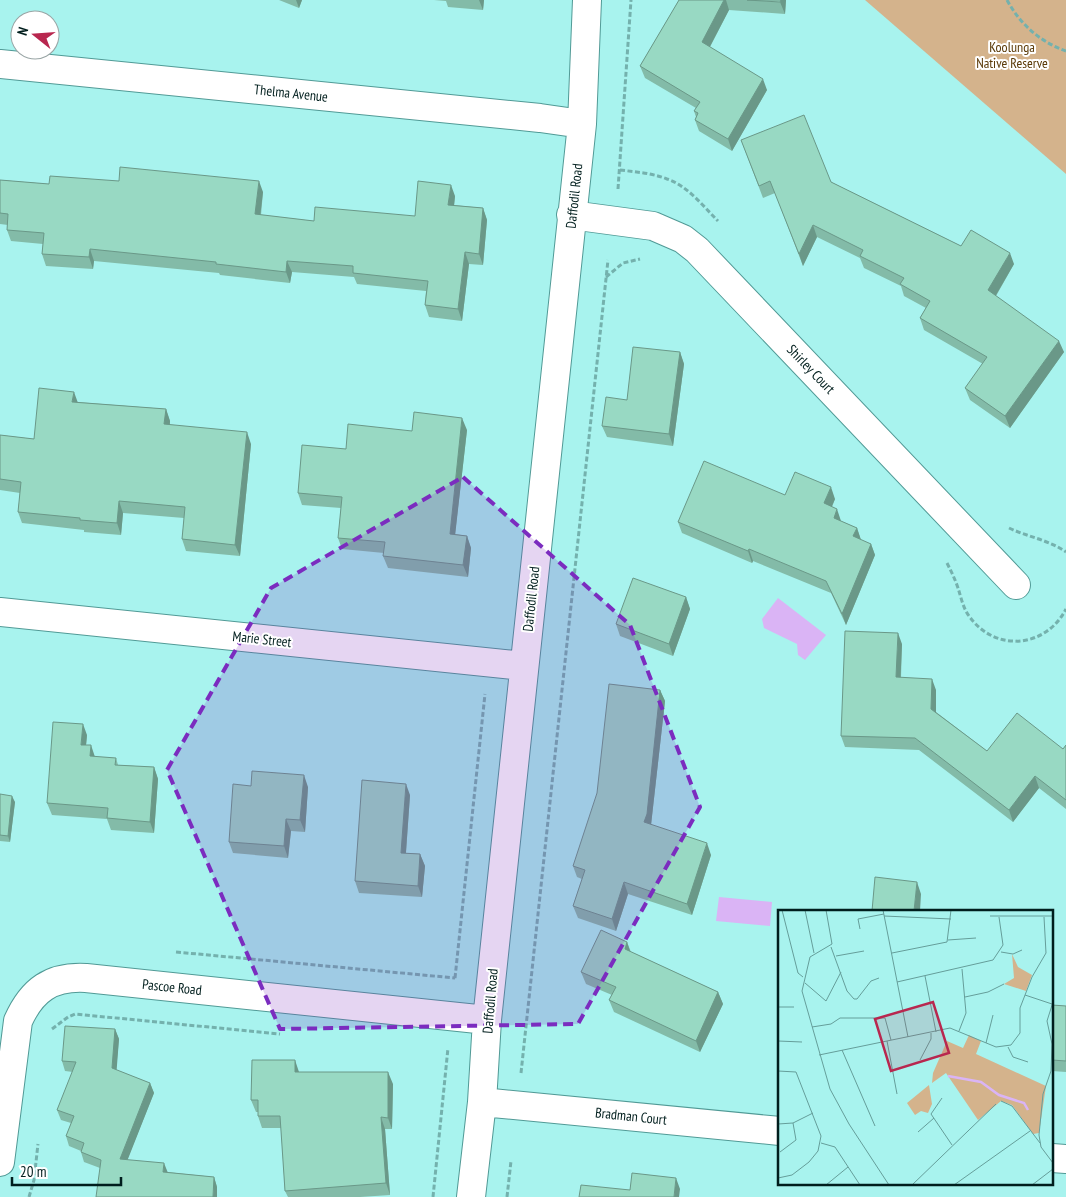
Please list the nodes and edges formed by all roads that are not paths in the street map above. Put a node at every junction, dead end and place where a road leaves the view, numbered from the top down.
1 (587, 0) edge
2 (0, 64) edge
3 (582, 124) junction
4 (571, 215) junction
5 (1016, 585) dead end
6 (0, 612) edge
7 (524, 666) junction
8 (487, 1020) junction
9 (482, 1102) junction
10 (778, 1131) edge
11 (0, 1162) edge
12 (472, 1197) edge

1 - 3 street, Daffodil Road
2 - 3 street, Thelma Avenue
3 - 4 street, Daffodil Road
4 - 5 street, Shirley Court
4 - 7 street, Daffodil Road
6 - 7 street, Marie Street
7 - 8 street, Daffodil Road
8 - 9 street, Daffodil Road
8 - 11 street, Pascoe Road
9 - 10 street, Bradman Court
9 - 12 street, Daffodil Road

